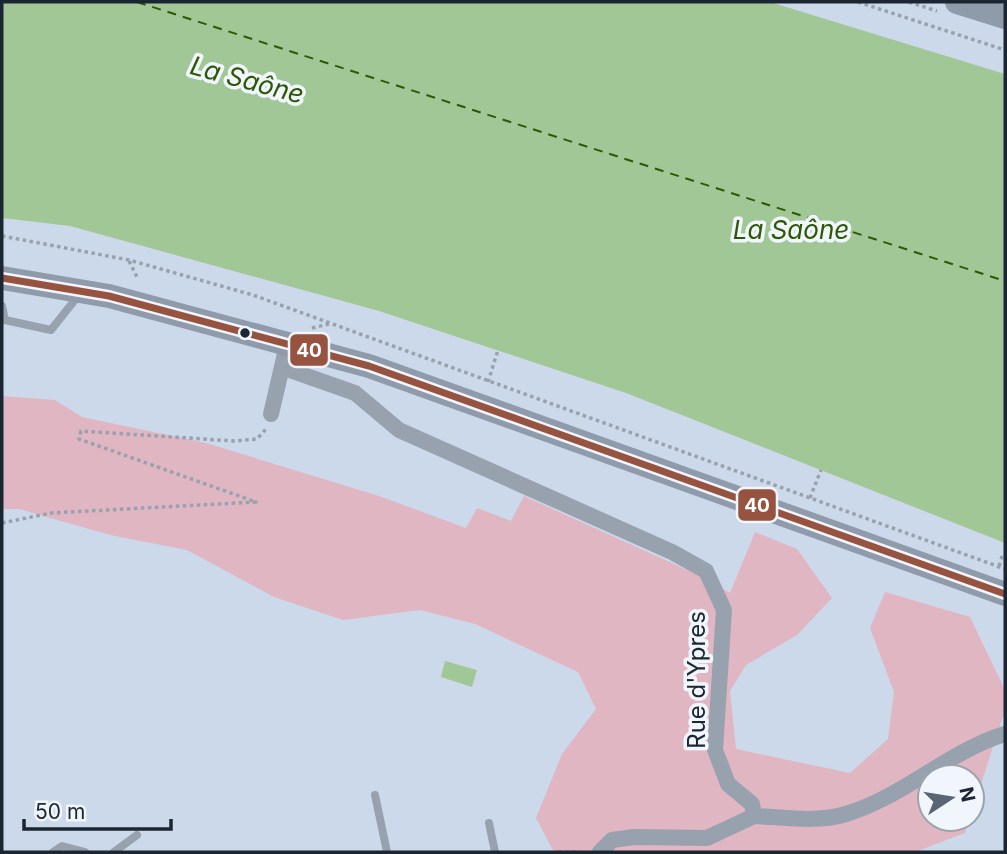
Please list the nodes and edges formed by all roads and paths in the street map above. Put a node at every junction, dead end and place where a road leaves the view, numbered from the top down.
1 (859, 2) edge
2 (957, 2) edge
3 (1005, 18) edge
4 (1005, 50) edge
5 (2, 278) edge
6 (81, 292) junction
7 (2, 306) edge
8 (331, 324) dead end
9 (292, 347) junction
10 (498, 351) dead end
11 (488, 382) dead end
12 (271, 414) dead end
13 (257, 439) dead end
14 (821, 470) dead end
15 (810, 498) dead end
16 (2, 523) edge
17 (1003, 553) dead end
18 (999, 566) dead end
19 (1005, 594) edge
20 (1005, 734) edge
21 (375, 795) dead end
22 (754, 816) junction
23 (489, 823) dead end
24 (137, 835) dead end
25 (53, 852) edge
26 (85, 852) edge
27 (114, 852) edge
28 (387, 852) edge
29 (495, 852) edge
30 (558, 852) edge
31 (580, 852) edge
32 (600, 852) edge

1 - 4 path
2 - 3 main road
5 - 6 main road
6 - 7 lane
6 - 9 main road
8 - 9 path
9 - 12 street
9 - 19 main road
9 - 22 street, Rue d'Ypres
10 - 11 path
13 - 16 path
14 - 15 path
17 - 18 path
20 - 22 street
21 - 28 lane
22 - 32 street
23 - 29 lane
24 - 27 lane
25 - 26 lane
30 - 31 path

